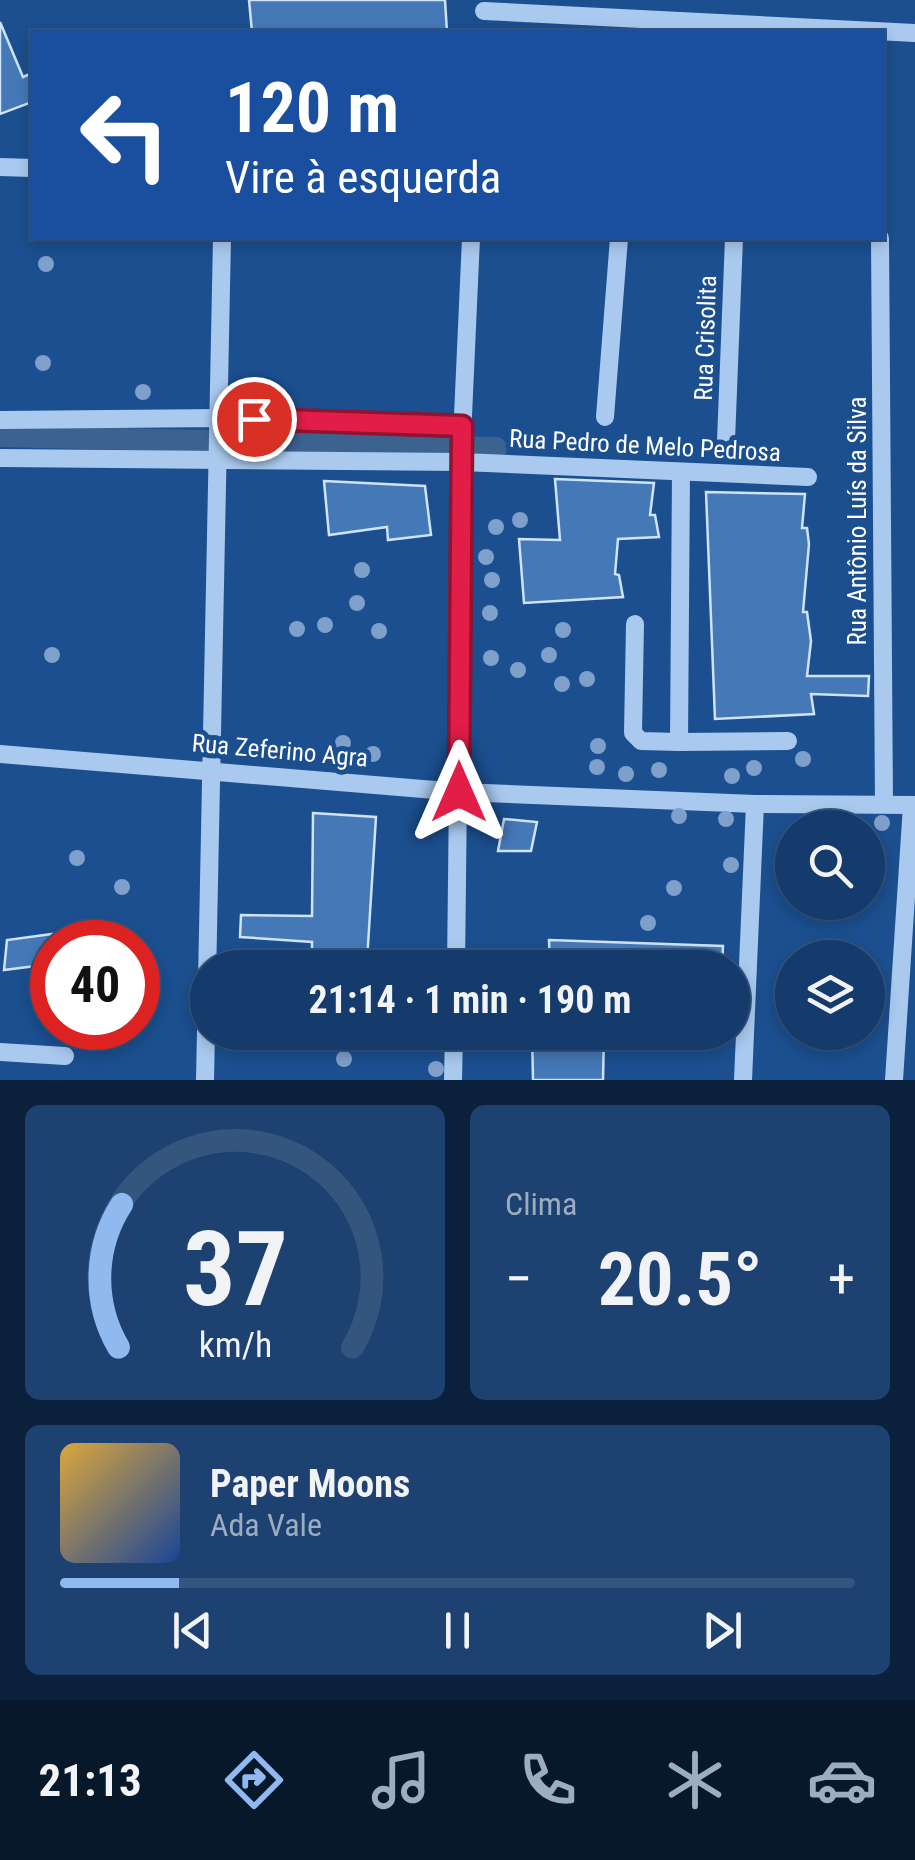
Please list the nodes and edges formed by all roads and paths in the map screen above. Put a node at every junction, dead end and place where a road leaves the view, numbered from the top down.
1 (488, 6) edge
2 (635, 24) edge
3 (744, 27) edge
4 (480, 30) edge
5 (844, 30) edge
6 (885, 31) edge
7 (915, 32) edge
8 (0, 168) edge
9 (30, 168) edge
10 (222, 240) edge
11 (471, 240) edge
12 (619, 240) edge
13 (734, 240) edge
14 (880, 240) edge
15 (605, 417) dead end
16 (0, 420) edge
17 (220, 420) junction
18 (726, 441) dead end
19 (462, 446) junction
20 (219, 456) junction
21 (0, 458) edge
22 (681, 472) junction
23 (808, 477) dead end
24 (636, 624) dead end
25 (788, 741) dead end
26 (679, 742) junction
27 (0, 754) edge
28 (212, 768) junction
29 (459, 792) junction
30 (755, 804) junction
31 (884, 804) junction
32 (914, 805) edge
33 (456, 950) edge
34 (454, 1050) edge
35 (0, 1052) edge
36 (65, 1056) dead end
37 (205, 1080) edge
38 (454, 1080) edge
39 (743, 1080) edge
40 (894, 1080) edge

1 - 2 street
1 - 4 street
2 - 3 street
3 - 5 street
6 - 7 street
8 - 9 street
10 - 17 street
11 - 19 street
12 - 15 street
13 - 18 street, Rua Crisolita
14 - 31 street, Rua Antônio Luís da Silva
16 - 17 street
17 - 19 street
17 - 20 street
19 - 20 street, Rua Pedro de Melo Pedrosa
19 - 22 street, Rua Pedro de Melo Pedrosa
19 - 29 street
20 - 21 street, Rua Pedro de Melo Pedrosa
20 - 28 street
22 - 23 street, Rua Pedro de Melo Pedrosa
22 - 26 street
24 - 26 street
25 - 26 street
27 - 28 street, Rua Zeferino Agra
28 - 29 street, Rua Zeferino Agra
28 - 37 street
29 - 30 street, Rua Zeferino Agra
29 - 33 street
30 - 31 street, Rua Zeferino Agra
30 - 39 street
31 - 32 street, Rua Zeferino Agra
32 - 40 street
34 - 38 street
35 - 36 street

